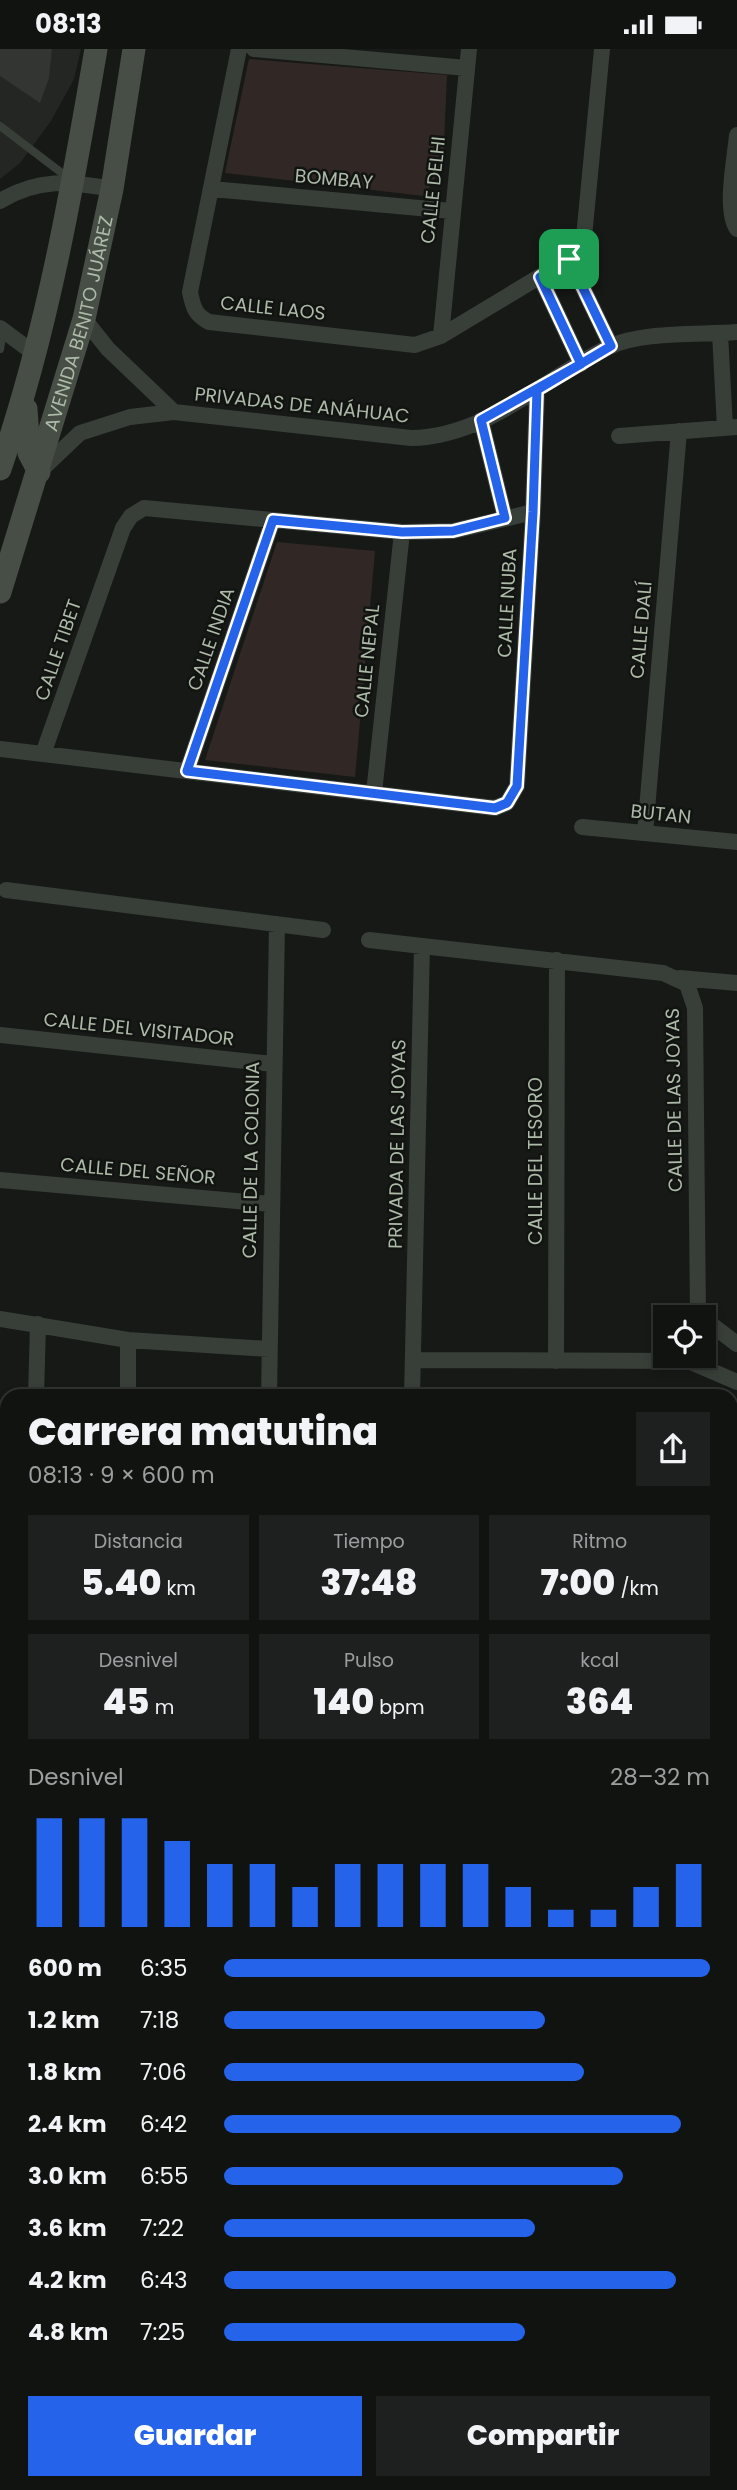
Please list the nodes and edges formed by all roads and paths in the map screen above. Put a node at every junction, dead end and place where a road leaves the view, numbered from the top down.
1 (96, 49) edge
2 (134, 49) edge
3 (239, 49) edge
4 (254, 49) edge
5 (469, 49) edge
6 (602, 49) edge
7 (467, 68) junction
8 (0, 125) edge
9 (737, 135) edge
10 (73, 181) junction
11 (212, 188) junction
12 (112, 189) junction
13 (0, 201) edge
14 (452, 211) junction
15 (737, 229) edge
16 (569, 259) junction
17 (540, 277) junction
18 (84, 319) junction
19 (2, 330) edge
20 (737, 332) edge
21 (720, 333) junction
22 (441, 335) junction
23 (611, 346) junction
24 (0, 349) edge
25 (35, 354) junction
26 (581, 364) junction
27 (537, 390) junction
28 (25, 395) junction
29 (174, 412) junction
30 (481, 420) junction
31 (731, 428) edge
32 (679, 431) junction
33 (619, 436) dead end
34 (0, 469) edge
35 (39, 472) junction
36 (533, 512) junction
37 (505, 518) junction
38 (273, 520) junction
39 (402, 532) junction
40 (0, 592) edge
41 (0, 750) edge
42 (43, 754) junction
43 (187, 771) junction
44 (374, 793) junction
45 (582, 827) dead end
46 (646, 833) junction
47 (737, 842) edge
48 (2, 893) edge
49 (277, 924) junction
50 (323, 930) dead end
51 (369, 940) dead end
52 (422, 946) junction
53 (557, 960) junction
54 (680, 978) junction
55 (737, 983) edge
56 (0, 1035) edge
57 (273, 1064) junction
58 (0, 1180) edge
59 (271, 1204) junction
60 (700, 1305) edge
61 (0, 1319) edge
62 (38, 1324) junction
63 (716, 1329) edge
64 (128, 1340) junction
65 (737, 1344) edge
66 (269, 1349) junction
67 (414, 1360) junction
68 (653, 1360) edge
69 (556, 1361) junction
70 (708, 1368) edge
71 (737, 1382) edge
72 (36, 1389) edge
73 (128, 1389) edge
74 (269, 1389) edge
75 (412, 1389) edge

1 - 10 main road, AVENIDA BENITO JUÁREZ
2 - 12 main road, AVENIDA BENITO JUÁREZ
3 - 11 street, CALLE LAOS
4 - 7 street
5 - 7 street, CALLE DELHI
6 - 16 street, CALLE LAOS
7 - 14 street, CALLE DELHI
8 - 10 lane
9 - 15 street
10 - 12 street
10 - 13 street
10 - 25 main road, AVENIDA BENITO JUÁREZ
11 - 14 street, BOMBAY
11 - 22 street, CALLE LAOS
12 - 18 main road, AVENIDA BENITO JUÁREZ
14 - 22 street, CALLE DELHI
16 - 17 street, CALLE LAOS
16 - 23 street
17 - 22 street, CALLE LAOS
17 - 26 street
18 - 29 street, PRIVADAS DE ANÁHUAC
18 - 35 main road, AVENIDA BENITO JUÁREZ
19 - 24 lane
19 - 25 street
20 - 21 street, PRIVADAS DE ANÁHUAC
21 - 23 street, PRIVADAS DE ANÁHUAC
21 - 31 street
23 - 26 street, PRIVADAS DE ANÁHUAC
25 - 28 main road, AVENIDA BENITO JUÁREZ
26 - 27 street, PRIVADAS DE ANÁHUAC
27 - 30 street, PRIVADAS DE ANÁHUAC
27 - 36 street, CALLE NUBA
28 - 34 main road, AVENIDA BENITO JUÁREZ
28 - 35 main road
29 - 30 street, PRIVADAS DE ANÁHUAC
29 - 35 street, PRIVADAS DE ANÁHUAC
30 - 37 street
31 - 32 street
32 - 33 street
32 - 46 street, CALLE DALÍ
35 - 40 main road, AVENIDA BENITO JUÁREZ
36 - 37 street, CALLE TIBET
36 - 44 street, CALLE NUBA
37 - 39 street, CALLE TIBET
38 - 39 street, CALLE TIBET
38 - 42 street, CALLE TIBET
38 - 43 street, CALLE INDIA
39 - 44 street, CALLE NEPAL
41 - 42 street
42 - 43 street
43 - 44 street
45 - 46 street, BUTAN
46 - 47 street, BUTAN
48 - 49 street
49 - 50 street
49 - 57 street, CALLE DE LA COLONIA
51 - 52 street
52 - 53 street
52 - 67 street, PRIVADA DE LAS JOYAS
53 - 54 street
53 - 69 street, CALLE DEL TESORO
54 - 55 street
54 - 60 street, CALLE DE LAS JOYAS
56 - 57 street, CALLE DEL VISITADOR
57 - 59 street, CALLE DE LA COLONIA
58 - 59 street, CALLE DEL SEÑOR
59 - 66 street, CALLE DE LA COLONIA
61 - 62 street
62 - 64 street
62 - 72 street
63 - 65 street
64 - 66 street
64 - 73 street
66 - 74 street, CALLE DE LA COLONIA
67 - 69 street
67 - 75 street, PRIVADA DE LAS JOYAS
68 - 69 street
70 - 71 street

